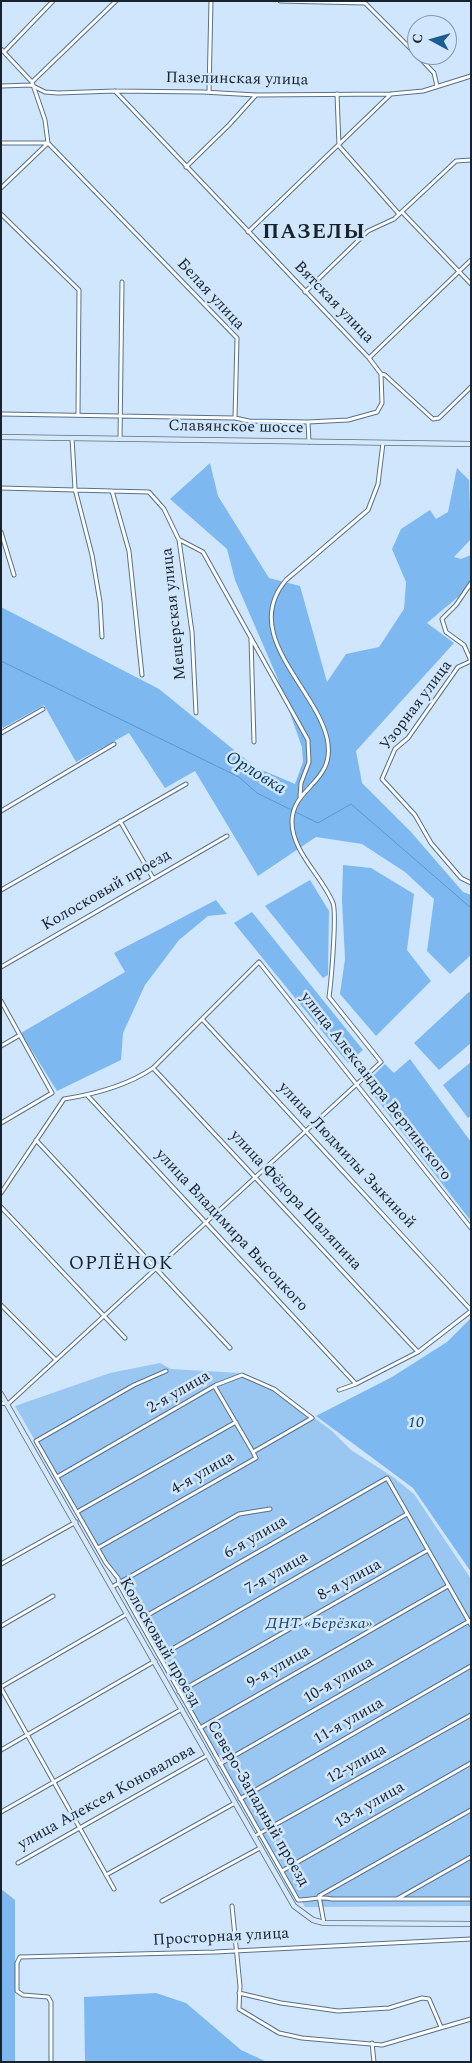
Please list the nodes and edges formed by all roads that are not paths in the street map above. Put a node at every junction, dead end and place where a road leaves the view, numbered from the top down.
1 (53, 1) edge
2 (116, 1) edge
3 (210, 1) edge
4 (280, 1) edge
5 (359, 2) edge
6 (407, 45) edge
7 (3, 50) edge
8 (426, 65) edge
9 (471, 76) edge
10 (32, 83) junction
11 (1, 86) edge
12 (437, 86) junction
13 (115, 91) junction
14 (209, 92) junction
15 (338, 94) junction
16 (391, 94) junction
17 (256, 95) junction
18 (1, 143) edge
19 (48, 144) junction
20 (339, 146) junction
21 (471, 160) edge
22 (186, 167) junction
23 (1, 188) edge
24 (401, 213) junction
25 (1, 214) edge
26 (248, 232) junction
27 (471, 260) edge
28 (459, 272) junction
29 (122, 282) dead end
30 (471, 284) edge
31 (305, 292) junction
32 (369, 358) junction
33 (381, 374) junction
34 (471, 387) edge
35 (1, 414) edge
36 (78, 415) junction
37 (121, 416) junction
38 (236, 418) junction
39 (308, 422) junction
40 (1, 437) edge
41 (72, 438) junction
42 (120, 439) junction
43 (309, 442) junction
44 (383, 443) junction
45 (471, 444) edge
46 (1, 488) edge
47 (76, 490) junction
48 (112, 491) junction
49 (1, 532) edge
50 (180, 540) junction
51 (14, 576) dead end
52 (471, 583) edge
53 (102, 637) dead end
54 (251, 638) junction
55 (471, 661) edge
56 (142, 675) dead end
57 (43, 709) dead end
58 (196, 712) dead end
59 (1, 733) edge
60 (254, 742) dead end
61 (114, 744) dead end
62 (186, 784) dead end
63 (300, 797) junction
64 (1, 811) edge
65 (120, 821) junction
66 (227, 836) dead end
67 (153, 878) junction
68 (471, 883) edge
69 (1, 890) edge
70 (1, 967) edge
71 (1, 1002) edge
72 (202, 1019) junction
73 (20, 1035) junction
74 (1, 1046) edge
75 (153, 1068) junction
76 (357, 1083) junction
77 (88, 1095) junction
78 (1, 1123) edge
79 (306, 1130) junction
80 (36, 1140) junction
81 (256, 1177) junction
82 (1, 1193) edge
83 (1, 1207) edge
84 (207, 1224) junction
85 (471, 1228) edge
86 (156, 1268) junction
87 (1, 1305) edge
88 (471, 1310) edge
89 (106, 1316) junction
90 (125, 1338) dead end
91 (230, 1348) dead end
92 (418, 1352) junction
93 (56, 1360) junction
94 (166, 1371) dead end
95 (356, 1384) junction
96 (215, 1387) junction
97 (339, 1390) dead end
98 (1, 1394) edge
99 (1, 1403) edge
100 (8, 1404) junction
101 (312, 1418) joint
102 (236, 1422) junction
103 (254, 1452) junction
104 (57, 1477) junction
105 (270, 1509) dead end
106 (77, 1512) junction
107 (407, 1514) junction
108 (76, 1522) junction
109 (98, 1548) junction
110 (428, 1550) junction
111 (1, 1564) edge
112 (119, 1584) junction
113 (448, 1586) junction
114 (112, 1587) junction
115 (53, 1596) dead end
116 (127, 1614) junction
117 (139, 1620) junction
118 (470, 1622) edge
119 (1, 1626) edge
120 (160, 1656) junction
121 (155, 1661) junction
122 (471, 1666) edge
123 (1, 1688) edge
124 (179, 1692) junction
125 (182, 1709) junction
126 (471, 1715) edge
127 (200, 1728) junction
128 (27, 1735) junction
129 (1, 1750) edge
130 (209, 1755) junction
131 (471, 1763) edge
132 (220, 1764) junction
133 (54, 1782) junction
134 (240, 1799) junction
135 (235, 1802) junction
136 (471, 1810) edge
137 (1, 1812) edge
138 (80, 1828) junction
139 (260, 1834) junction
140 (255, 1836) junction
141 (261, 1847) junction
142 (471, 1857) edge
143 (18, 1863) dead end
144 (282, 1871) junction
145 (106, 1875) junction
146 (114, 1889) dead end
147 (319, 1896) junction
148 (396, 1900) junction
149 (471, 1900) edge
150 (162, 1901) dead end
151 (232, 1906) dead end
152 (324, 1923) junction
153 (471, 1924) edge
154 (471, 1939) edge
155 (238, 1950) junction
156 (239, 1993) junction
157 (471, 2019) edge
158 (441, 2027) junction
159 (372, 2043) junction
160 (51, 2062) edge
161 (374, 2062) edge

1 - 7 street
2 - 10 street
3 - 14 street
4 - 5 street
5 - 6 street
7 - 10 street
8 - 12 street
9 - 12 street, Пазелинская улица
10 - 11 street, Пазелинская улица
10 - 13 street, Пазелинская улица
10 - 19 street
12 - 16 street, Пазелинская улица
13 - 14 street, Пазелинская улица
13 - 22 street, Вятская улица
14 - 17 street, Пазелинская улица
15 - 16 street, Пазелинская улица
15 - 17 street, Пазелинская улица
15 - 20 street
16 - 20 street
17 - 22 street
18 - 19 street
19 - 23 street
19 - 38 street, Белая улица
20 - 24 street
20 - 26 street
21 - 24 street
22 - 26 street, Вятская улица
24 - 28 street
24 - 31 street
25 - 36 street
26 - 31 street, Вятская улица
27 - 28 street
28 - 30 street
28 - 32 street
29 - 37 street
31 - 32 street, Вятская улица
32 - 33 street, Вятская улица
33 - 34 street, Вятская улица
33 - 39 street
35 - 36 street
36 - 37 street
37 - 38 street
37 - 42 street
38 - 39 street
39 - 43 street
40 - 41 street, Славянское шоссе
41 - 42 street, Славянское шоссе
41 - 47 street
42 - 43 street, Славянское шоссе
43 - 44 street, Славянское шоссе
44 - 45 street, Славянское шоссе
44 - 63 street
46 - 47 street
47 - 48 street
47 - 53 street
48 - 50 street, Мещерская улица
48 - 56 street
49 - 51 street
50 - 54 street
50 - 58 street, Мещерская улица
52 - 55 street, Узорная улица
54 - 60 street
54 - 63 street
55 - 68 street, Узорная улица
57 - 59 street
61 - 64 street
62 - 65 street
63 - 76 street
65 - 67 street
65 - 69 street
66 - 67 street, Колосковый проезд
67 - 70 street, Колосковый проезд
71 - 73 street
72 - 75 street
72 - 76 street, улица Александра Вертинского
72 - 79 street, улица Людмилы Зыкиной
73 - 74 street
73 - 78 street
75 - 77 street
75 - 81 street, улица Фёдора Шаляпина
76 - 79 street
76 - 85 street, улица Александра Вертинского
77 - 80 street
77 - 84 street, улица Владимира Высоцкого
79 - 81 street
79 - 88 street, улица Людмилы Зыкиной
80 - 82 street
80 - 86 street
81 - 84 street
81 - 92 street, улица Фёдора Шаляпина
83 - 89 street
84 - 86 street
84 - 95 street, улица Владимира Высоцкого
86 - 89 street
86 - 91 street
87 - 93 street
88 - 92 street
89 - 90 street
89 - 93 street
92 - 95 street
93 - 100 street
94 - 104 street, Северо-Западный проезд
95 - 97 street
96 - 101 street, 2-я улица
96 - 102 street
96 - 104 street, 2-я улица
98 - 100 street, Колосковый проезд
99 - 100 street
100 - 108 street, Колосковый проезд
101 - 103 street, 4-я улица
102 - 103 street
102 - 106 street
103 - 109 street, 4-я улица
104 - 106 street, Северо-Западный проезд
105 - 112 street
106 - 109 street, Северо-Западный проезд
107 - 110 street
107 - 117 street, 6-я улица
107 - 120 street, 7-я улица
108 - 111 street
108 - 114 street, Колосковый проезд
109 - 112 street, Северо-Западный проезд
110 - 113 street
110 - 124 street, 8-я улица
112 - 114 street
112 - 117 street, Северо-Западный проезд
113 - 118 street
113 - 127 street, 9-я улица
114 - 116 street, Колосковый проезд
115 - 119 street
116 - 121 street, Колосковый проезд
116 - 123 street
117 - 120 street, Северо-Западный проезд
118 - 132 street, 10-я улица
120 - 124 street, Северо-Западный проезд
121 - 125 street, Колосковый проезд
121 - 128 street
122 - 134 street, 11-я улица
123 - 128 street
124 - 127 street, Северо-Западный проезд
125 - 130 street, Колосковый проезд
125 - 133 street
126 - 139 street, 12-улица
127 - 132 street, Северо-Западный проезд
128 - 129 street
128 - 133 street
130 - 135 street, Колосковый проезд
130 - 138 street, улица Алексея Коновалова
131 - 144 street, 13-я улица
132 - 134 street, Северо-Западный проезд
133 - 137 street
133 - 138 street
134 - 139 street, Северо-Западный проезд
135 - 140 street, Колосковый проезд
135 - 145 street
136 - 147 street
138 - 143 street, улица Алексея Коновалова
138 - 145 street
139 - 140 street, 12-улица
139 - 144 street, Северо-Западный проезд
140 - 141 street, Колосковый проезд
141 - 150 street
141 - 152 street, Колосковый проезд
142 - 148 street
144 - 147 street, Северо-Западный проезд
145 - 146 street
147 - 148 street, Северо-Западный проезд
147 - 152 street
148 - 149 street, Северо-Западный проезд
151 - 155 street
152 - 153 street
154 - 155 street, Просторная улица
155 - 156 street
155 - 160 street, Просторная улица
156 - 158 street
156 - 159 street
157 - 158 street
158 - 159 street
159 - 161 street

